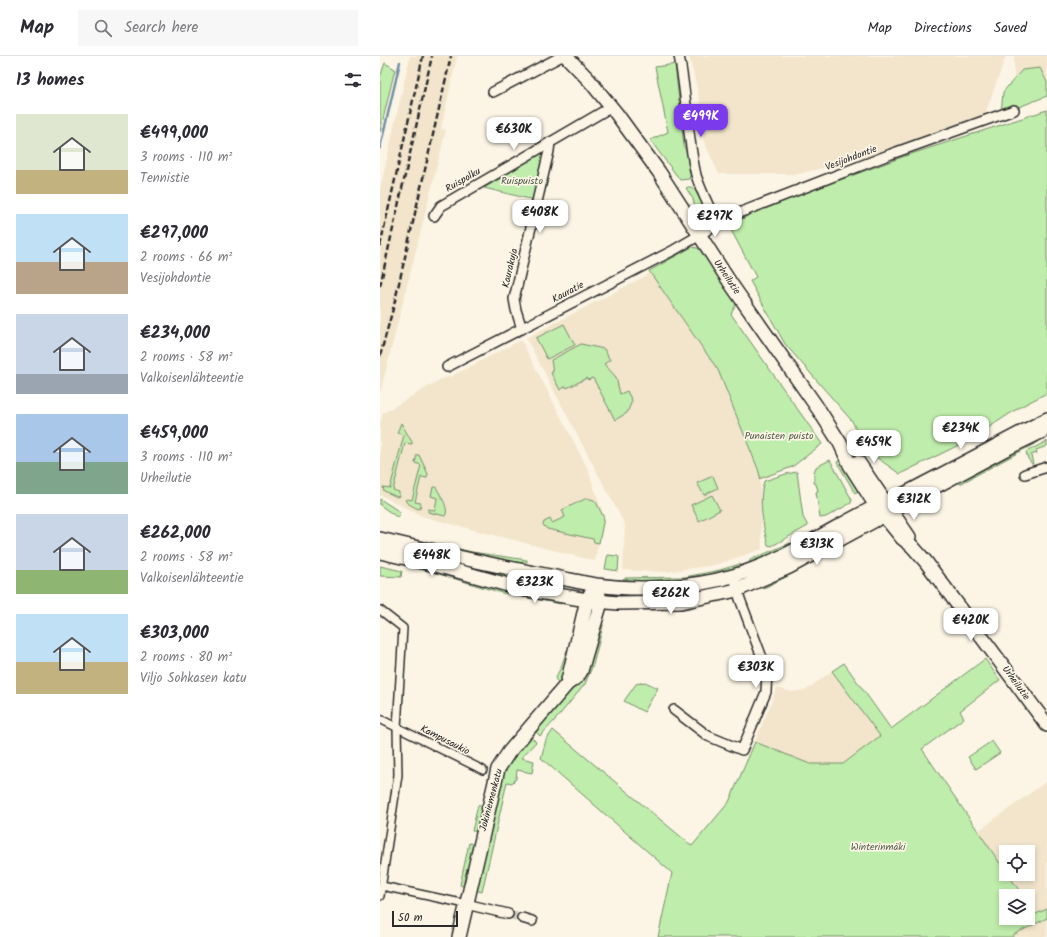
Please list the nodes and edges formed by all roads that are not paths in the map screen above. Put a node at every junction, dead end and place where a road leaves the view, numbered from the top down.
1 (562, 56) edge
2 (566, 56) edge
3 (679, 56) edge
4 (493, 92) dead end
5 (611, 108) junction
6 (1014, 110) dead end
7 (550, 142) junction
8 (434, 216) dead end
9 (716, 223) junction
10 (700, 235) junction
11 (522, 329) junction
12 (447, 368) dead end
13 (1047, 418) edge
14 (1047, 430) edge
15 (1047, 467) edge
16 (1026, 474) dead end
17 (884, 509) junction
18 (380, 539) edge
19 (380, 552) edge
20 (734, 576) junction
21 (596, 585) junction
22 (737, 590) junction
23 (587, 600) junction
24 (601, 602) junction
25 (380, 610) edge
26 (567, 684) junction
27 (674, 710) dead end
28 (380, 719) edge
29 (1047, 725) edge
30 (397, 728) junction
31 (483, 770) dead end
32 (382, 886) junction
33 (380, 896) edge
34 (466, 904) junction
35 (508, 914) tunnel mouth
36 (522, 918) tunnel mouth
37 (532, 921) dead end
38 (459, 937) edge

1 - 4 street
2 - 5 main road, Urheilutie
3 - 9 street
5 - 7 street, Ruispolku
5 - 10 main road, Urheilutie
6 - 9 street, Vesijohdontie
7 - 8 street, Ruispolku
7 - 11 street, Kaurakuja
9 - 10 street, Vesijohdontie
10 - 11 street, Kauratie
10 - 17 main road, Urheilutie
11 - 12 street, Kauratie
13 - 17 street
14 - 17 street
15 - 16 street
17 - 20 main road
17 - 22 main road
17 - 29 main road, Urheilutie
18 - 21 main road
19 - 23 main road
20 - 21 main road
20 - 22 street
21 - 23 main road, Jokiniemenkatu
21 - 24 main road
22 - 24 main road
22 - 27 street
23 - 24 main road
23 - 26 main road, Jokiniemenkatu
24 - 26 main road, Jokiniemenkatu
25 - 30 street
26 - 34 main road, Jokiniemenkatu
28 - 30 street, Kampusaukio
30 - 31 street, Kampusaukio
30 - 32 street
32 - 33 street
32 - 34 street
34 - 35 street
34 - 38 main road, Jokiniemenkatu
36 - 37 street

